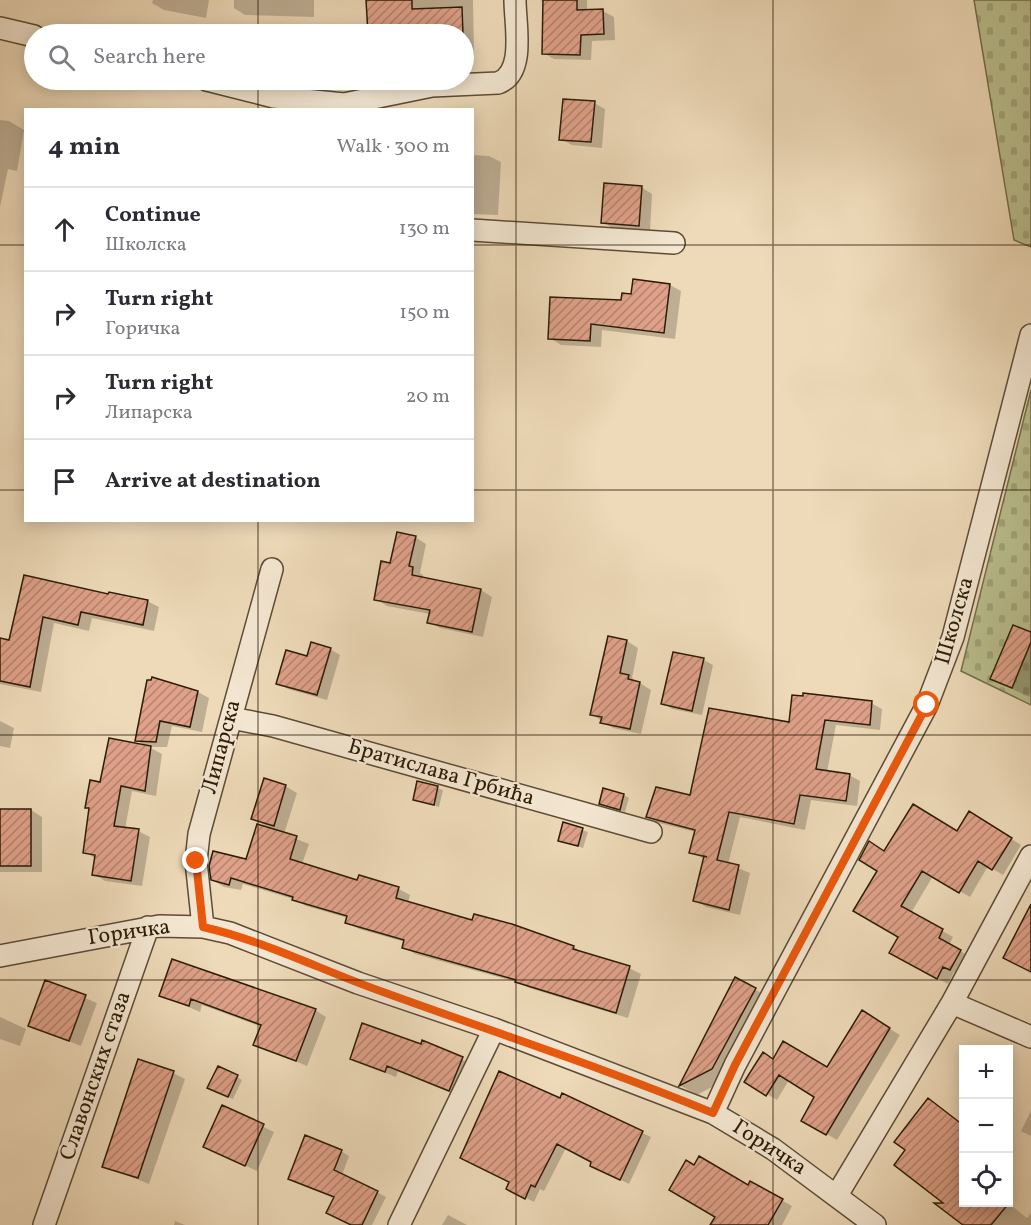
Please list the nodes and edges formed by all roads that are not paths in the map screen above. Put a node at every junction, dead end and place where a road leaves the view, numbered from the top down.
1 (515, 0) edge
2 (0, 28) edge
3 (24, 34) edge
4 (474, 84) edge
5 (246, 90) edge
6 (415, 90) edge
7 (344, 107) edge
8 (474, 230) edge
9 (674, 243) dead end
10 (1031, 334) edge
11 (273, 570) dead end
12 (231, 718) junction
13 (651, 832) dead end
14 (1031, 856) edge
15 (148, 927) junction
16 (203, 927) junction
17 (0, 956) edge
18 (952, 1003) junction
19 (494, 1029) junction
20 (1031, 1037) edge
21 (713, 1113) junction
22 (837, 1195) junction
23 (44, 1225) edge
24 (399, 1225) edge
25 (875, 1225) edge

1 - 4 street
2 - 3 street
5 - 7 street
6 - 7 street
8 - 9 street
10 - 21 street, Школска
11 - 12 street, Липарска
12 - 13 street, Братислава Грбића
12 - 16 street, Липарска
14 - 18 street
15 - 16 street, Горичка
15 - 17 street, Горичка
15 - 23 street, Славонских стаза
16 - 19 street, Горичка
18 - 20 street
18 - 22 street
19 - 21 street, Горичка
19 - 24 street
21 - 22 street, Горичка
22 - 25 street, Горичка

